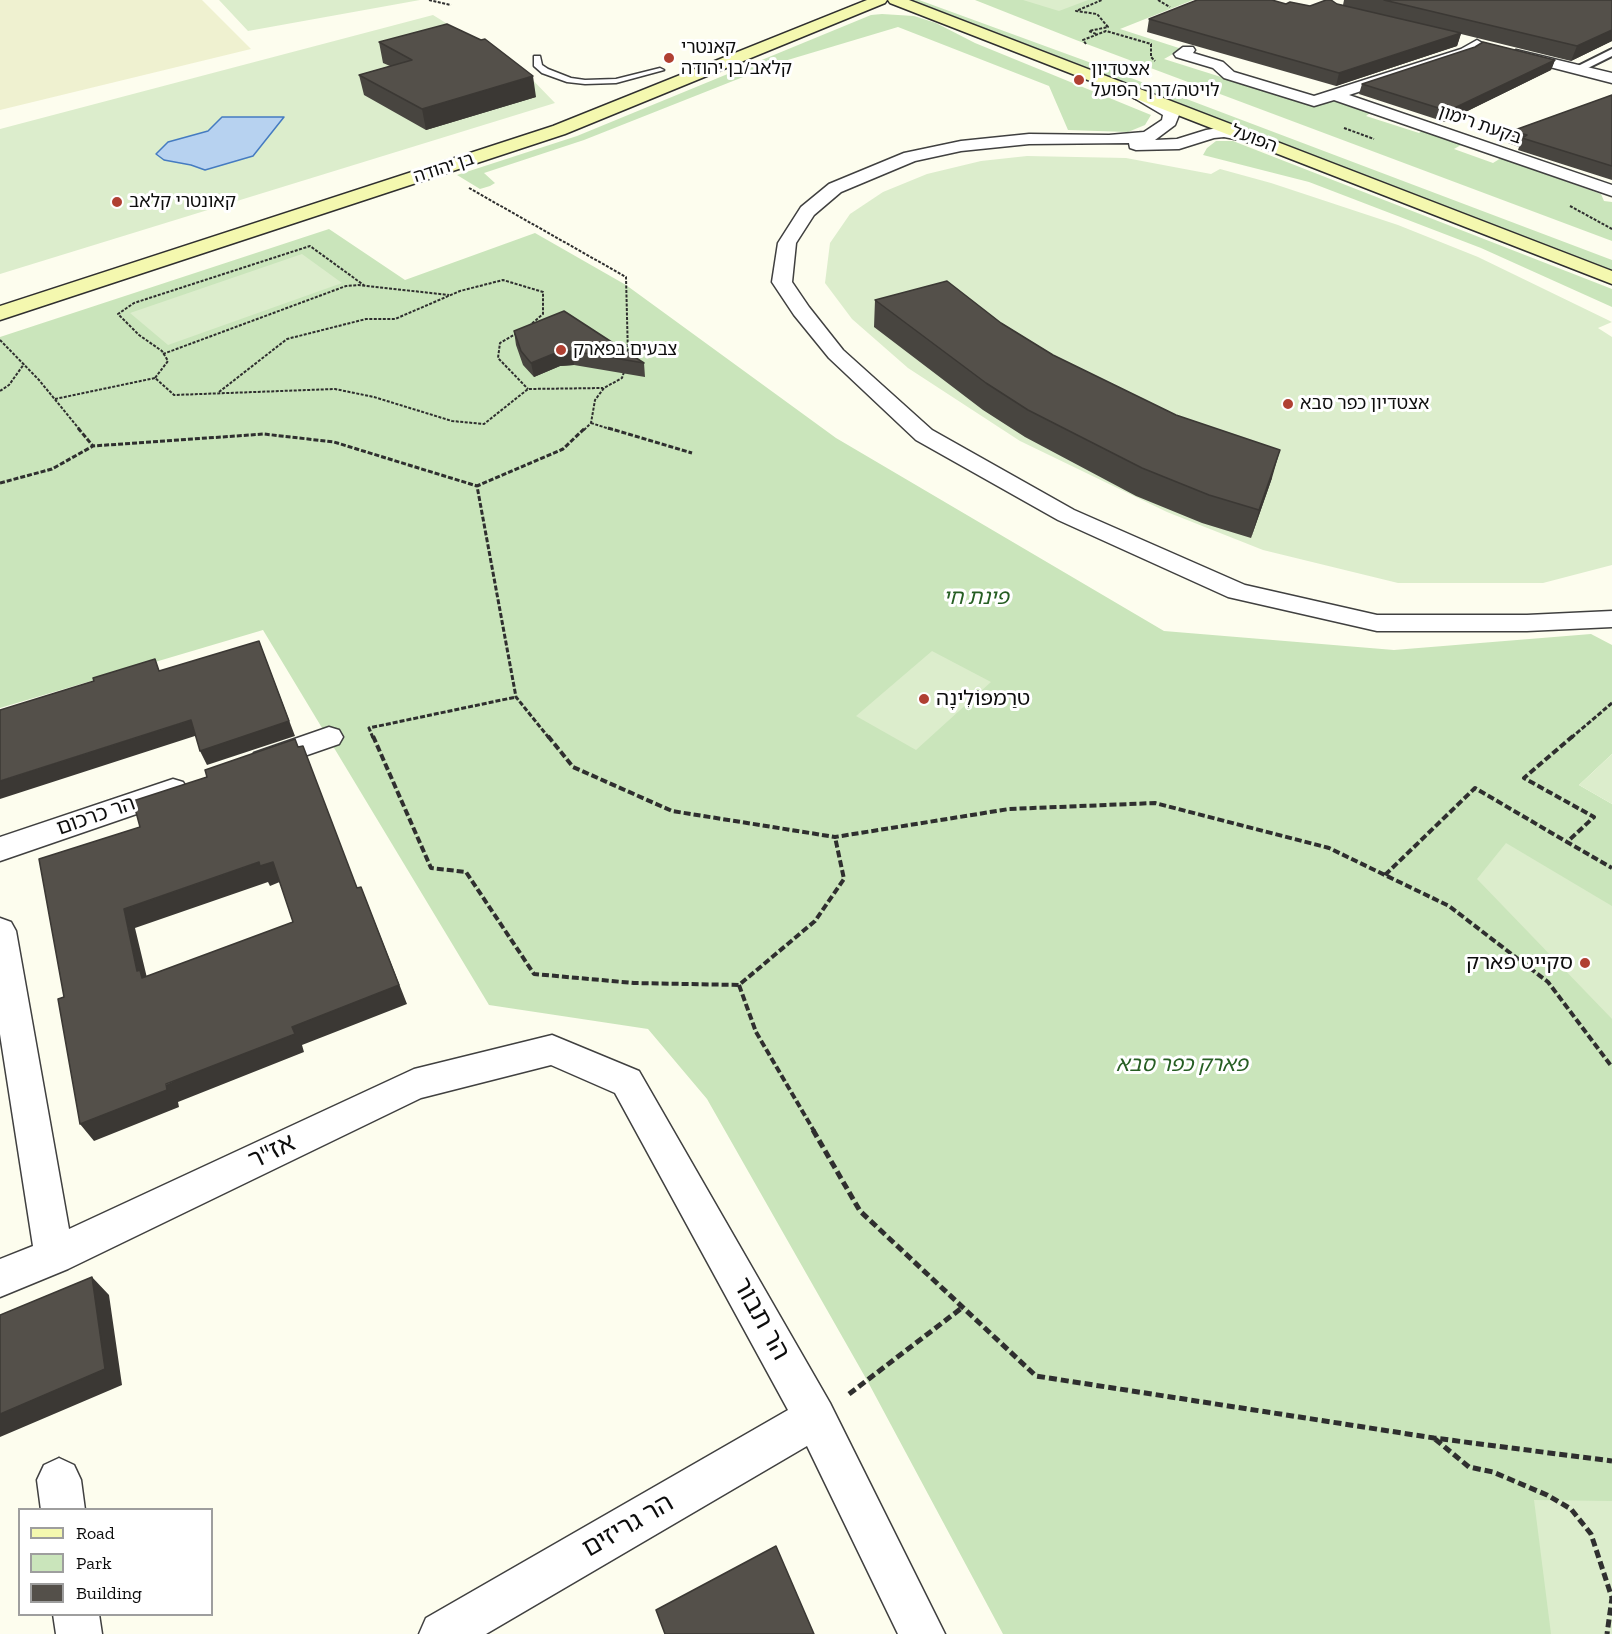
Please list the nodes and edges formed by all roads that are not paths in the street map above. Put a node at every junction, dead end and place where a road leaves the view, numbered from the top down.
1 (879, 0) edge
2 (895, 0) edge
3 (928, 12) junction
4 (798, 14) dead end
5 (828, 21) junction
6 (1018, 29) dead end
7 (1459, 40) edge
8 (1488, 47) junction
9 (1084, 49) road end
10 (1188, 50) edge
11 (1612, 52) edge
12 (537, 58) dead end
13 (1578, 69) junction
14 (660, 70) junction
15 (1612, 78) edge
16 (1140, 82) junction
17 (1335, 95) junction
18 (578, 103) dead end
19 (1250, 137) junction
20 (1109, 140) junction
21 (1612, 191) edge
22 (1612, 278) edge
23 (0, 313) edge
24 (1612, 619) edge
25 (329, 738) dead end
26 (238, 768) edge
27 (204, 780) edge
28 (0, 849) edge
29 (0, 931) edge
30 (552, 1050) joint
31 (54, 1256) junction
32 (0, 1278) edge
33 (815, 1418) junction
34 (76, 1616) edge
35 (79, 1634) edge
36 (442, 1634) edge
37 (922, 1634) edge

1 - 5 main road, בן יהודה
2 - 3 main road, הפועל
3 - 5 main road
3 - 16 main road, הפועל
4 - 14 main road
5 - 23 main road, בן יהודה
6 - 9 main road
7 - 8 street
8 - 13 street
8 - 17 street, בקעת רימון
10 - 17 street, בקעת רימון
11 - 13 street
12 - 14 lane
13 - 15 street
14 - 18 main road
16 - 19 main road, הפועל
16 - 20 street
17 - 21 street, בקעת רימון
19 - 20 street
19 - 22 main road, הפועל
20 - 24 street
25 - 26 street
27 - 28 street, הר כרכום
29 - 31 street
30 - 31 street, אז"ר
30 - 33 street, הר תבור
31 - 32 street, אז"ר
33 - 36 street, הר גריזים
33 - 37 street, הר תבור
34 - 35 street

